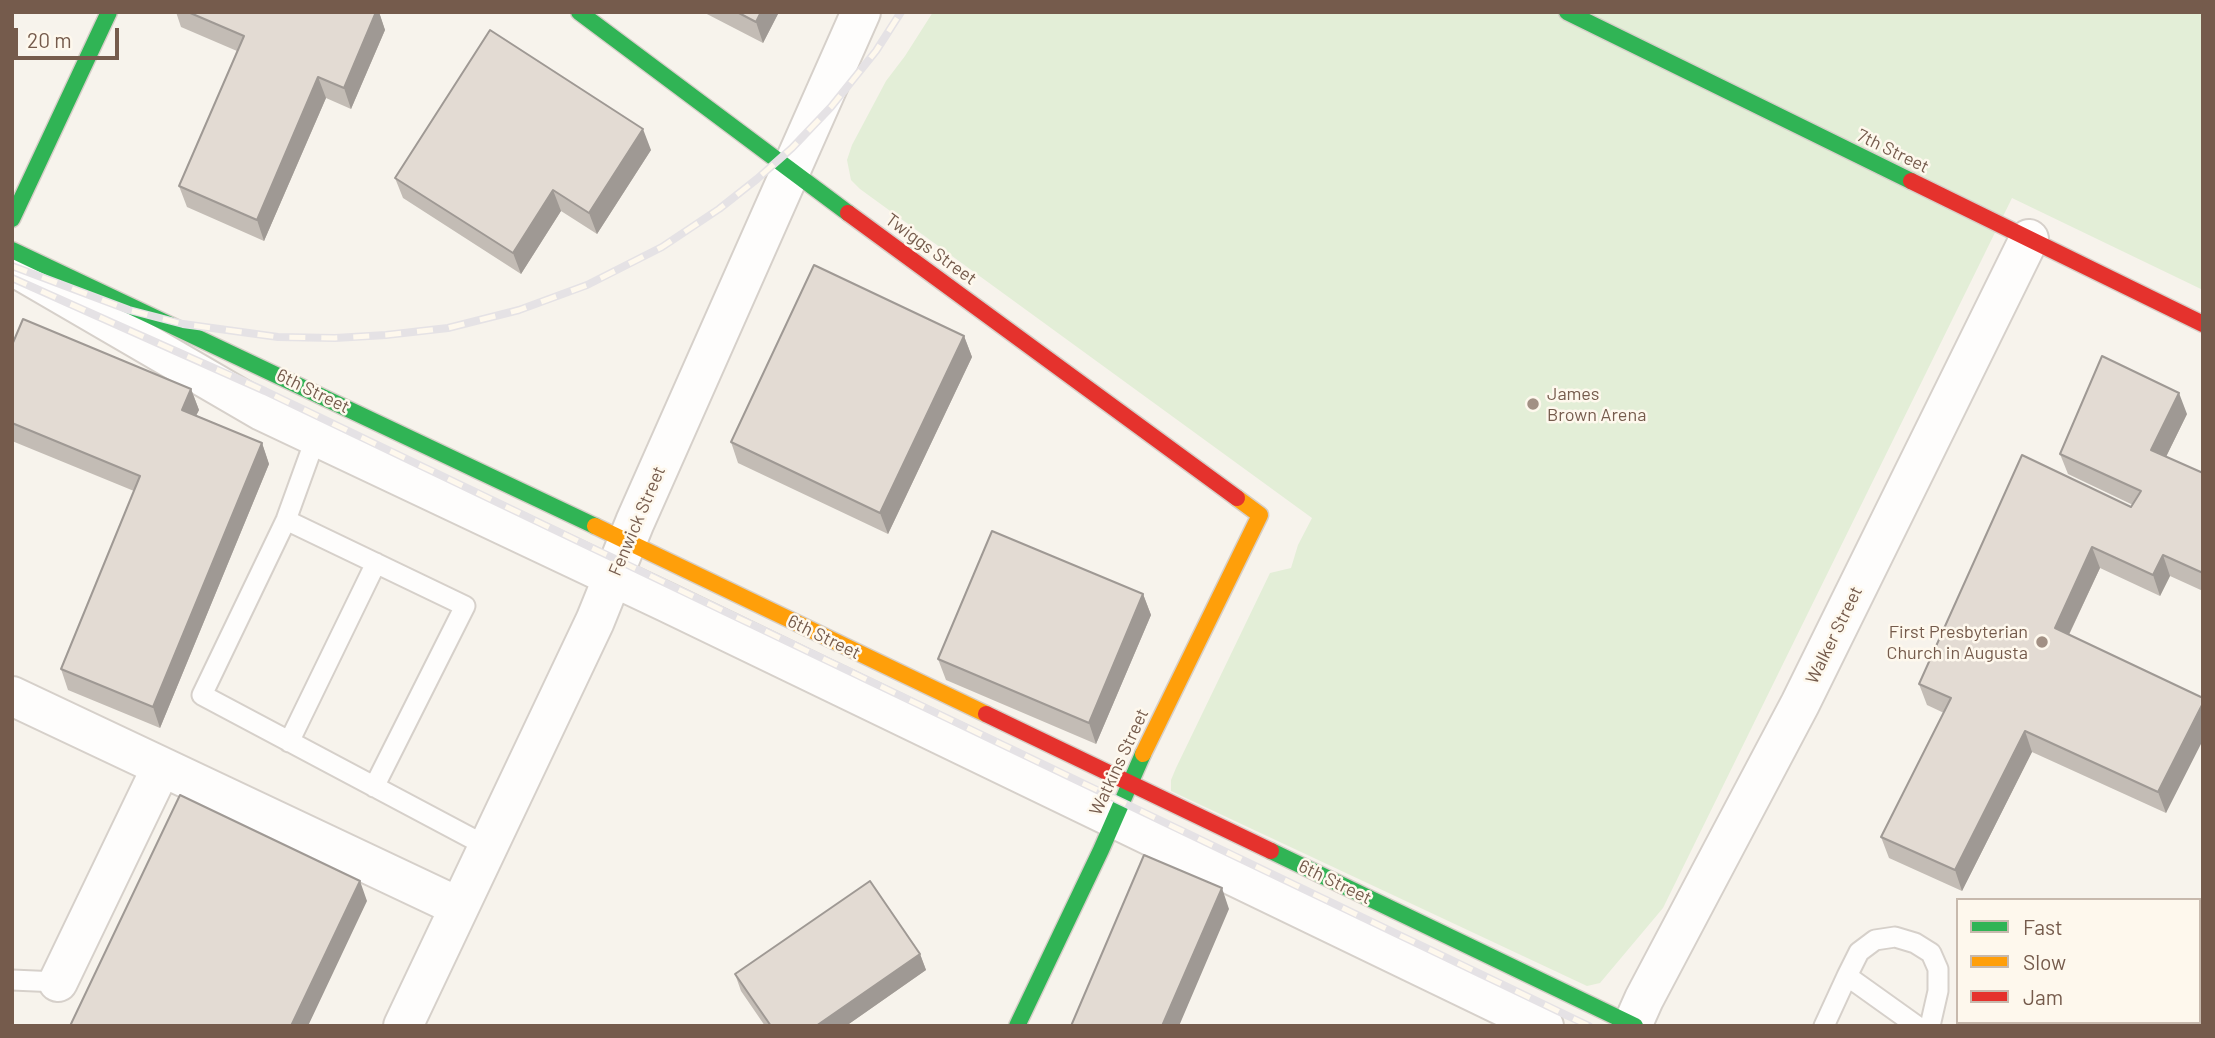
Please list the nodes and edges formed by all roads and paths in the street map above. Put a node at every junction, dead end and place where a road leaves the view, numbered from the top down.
1 (109, 12) edge
2 (579, 12) edge
3 (861, 12) edge
4 (1567, 12) edge
5 (790, 170) junction
6 (12, 219) edge
7 (2029, 239) junction
8 (12, 250) edge
9 (12, 265) edge
10 (2203, 324) edge
11 (316, 437) junction
12 (1260, 515) joint
13 (286, 520) junction
14 (627, 541) junction
15 (376, 563) junction
16 (613, 578) junction
17 (12, 696) edge
18 (289, 742) junction
19 (161, 768) junction
20 (1130, 784) junction
21 (374, 787) junction
22 (1113, 819) junction
23 (488, 847) junction
24 (459, 907) junction
25 (1847, 976) junction
26 (12, 980) edge
27 (58, 982) joint
28 (1633, 1025) edge
29 (403, 1026) edge
30 (1017, 1026) edge
31 (1544, 1026) edge
32 (1824, 1026) edge
33 (1917, 1026) edge
34 (1930, 1026) edge

1 - 6 street
2 - 5 street, Twiggs Street
3 - 5 street, Fenwick Street
4 - 7 street, 7th Street
5 - 12 street, Twiggs Street
5 - 14 street, Fenwick Street
7 - 10 street, 7th Street
7 - 28 street, Walker Street
8 - 14 street, 6th Street
9 - 11 street
11 - 13 lane
11 - 16 street
12 - 20 street, Watkins Street
13 - 15 lane
13 - 18 lane
14 - 16 street, Fenwick Street
14 - 20 street, 6th Street
15 - 18 lane
15 - 21 lane
16 - 22 street
16 - 23 street, Fenwick Street
17 - 19 street
18 - 21 lane
19 - 24 street
19 - 27 street
20 - 22 street, Watkins Street
20 - 28 street, 6th Street
21 - 23 lane
22 - 30 street, Watkins Street
22 - 31 street
23 - 24 street, Fenwick Street
24 - 29 street, Fenwick Street
25 - 32 lane
25 - 33 lane
25 - 34 lane
26 - 27 lane

